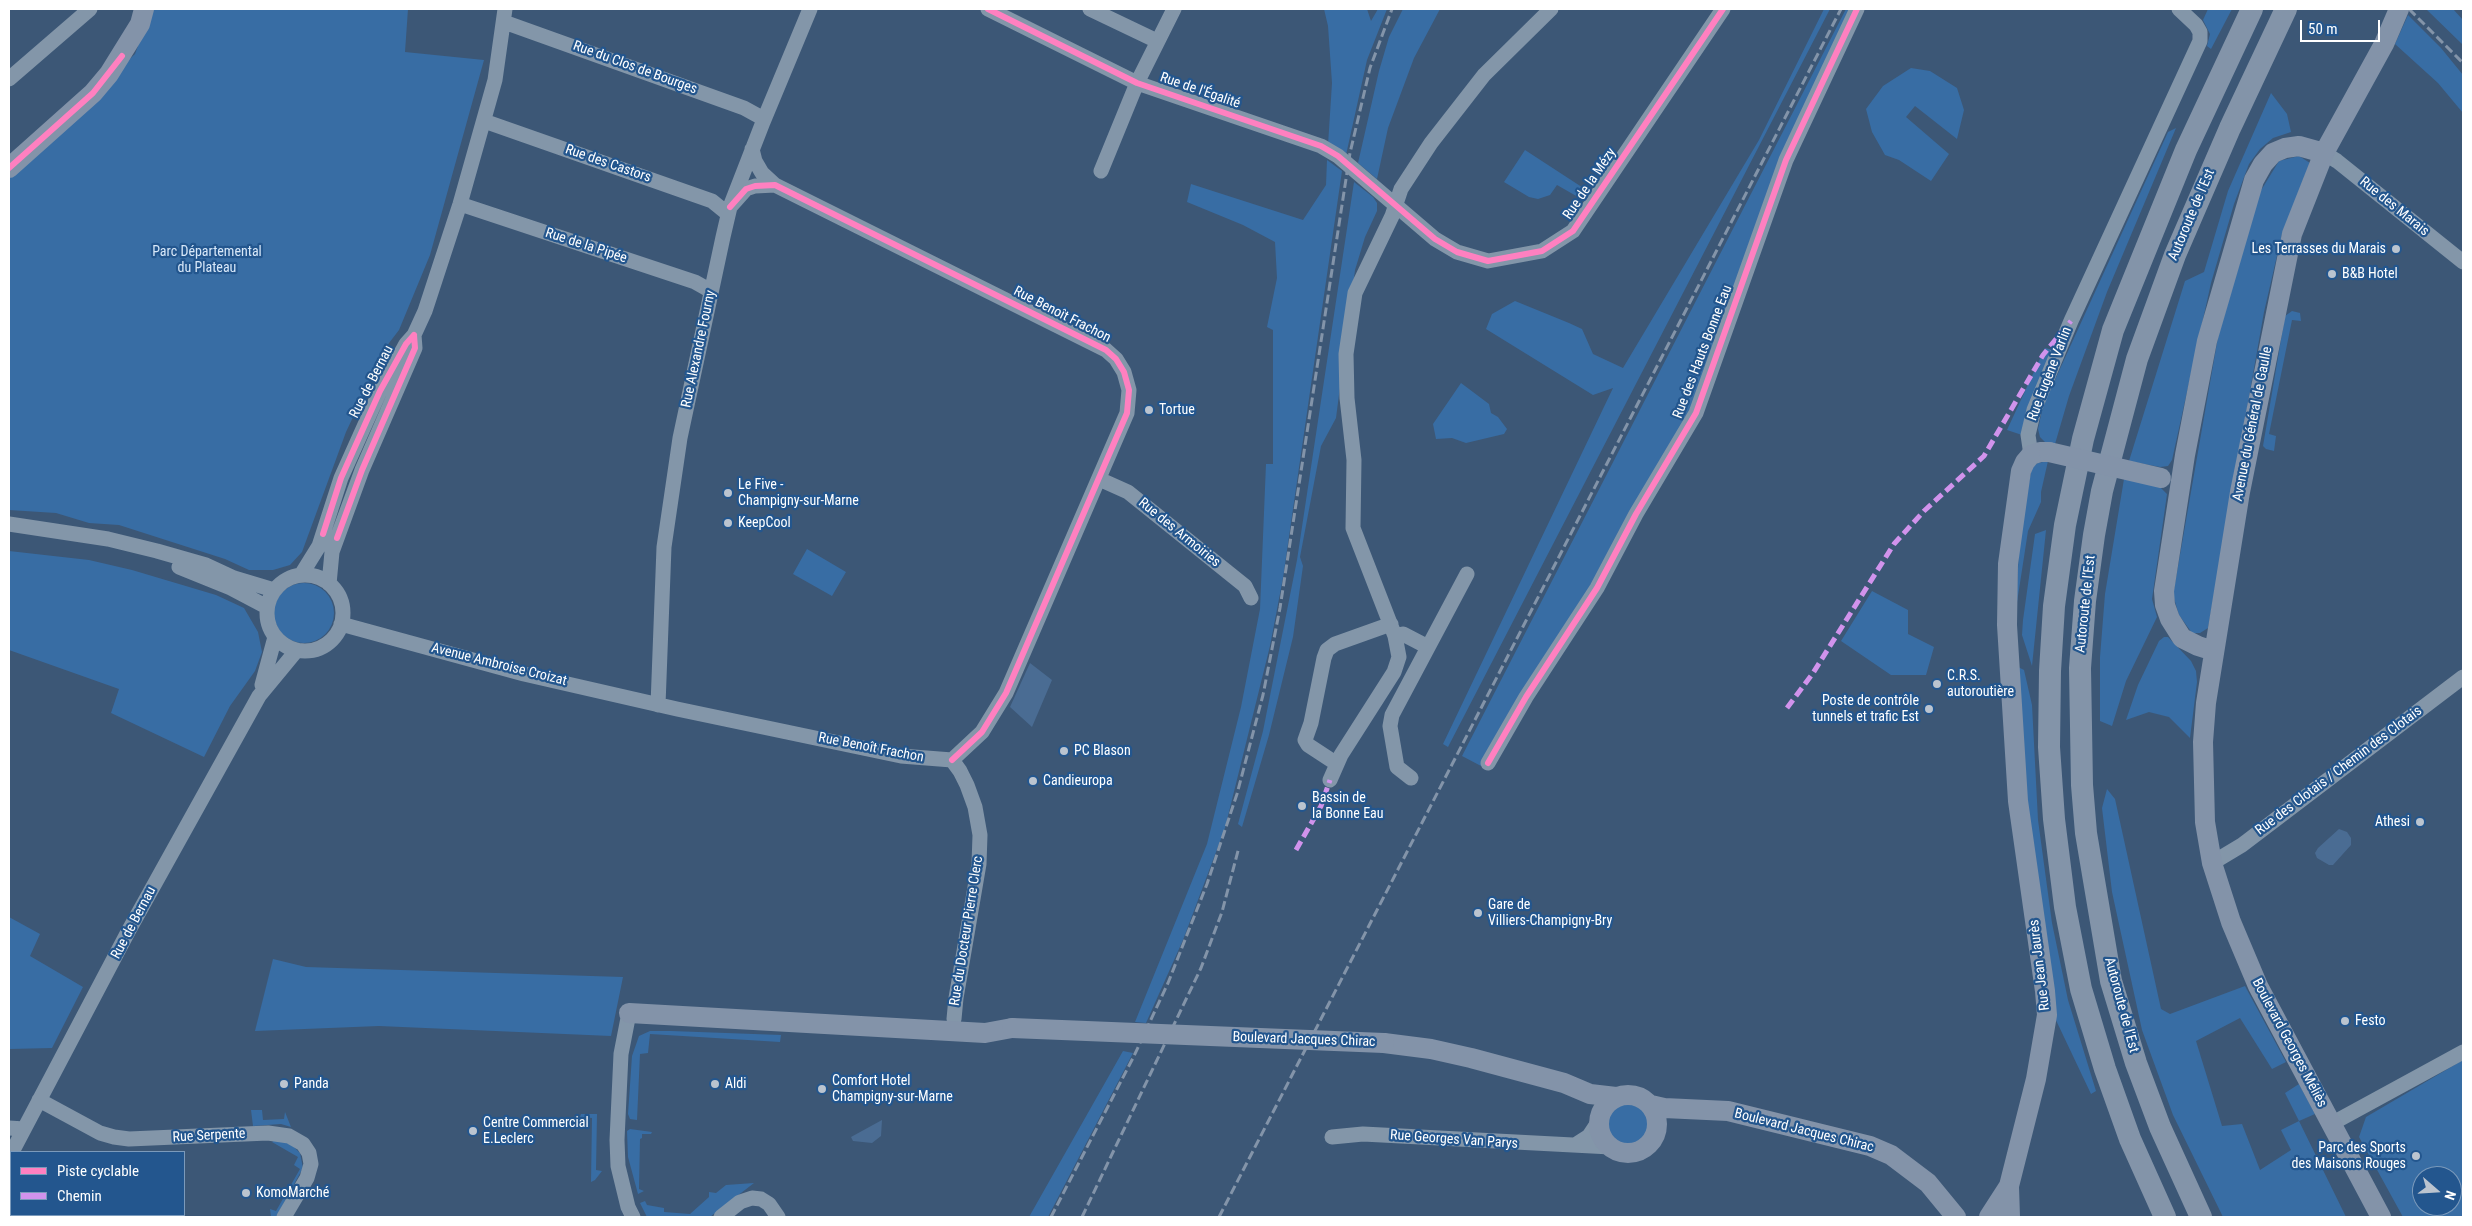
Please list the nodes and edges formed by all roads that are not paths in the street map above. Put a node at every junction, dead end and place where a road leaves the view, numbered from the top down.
1 (90, 9) edge
2 (136, 9) edge
3 (144, 9) edge
4 (810, 9) edge
5 (989, 9) edge
6 (1090, 9) edge
7 (1174, 9) edge
8 (1551, 9) edge
9 (1723, 9) edge
10 (1858, 9) edge
11 (2179, 9) edge
12 (2252, 9) edge
13 (2286, 9) edge
14 (2400, 9) edge
15 (505, 15) edge
16 (1158, 41) junction
17 (122, 56) junction
18 (9, 79) edge
19 (1137, 83) junction
20 (764, 118) junction
21 (484, 121) junction
22 (752, 149) junction
23 (2324, 152) junction
24 (9, 168) edge
25 (1101, 170) dead end
26 (775, 185) junction
27 (460, 204) junction
28 (1395, 206) junction
29 (729, 210) junction
30 (2463, 262) edge
31 (711, 291) junction
32 (414, 335) junction
33 (2040, 454) junction
34 (2184, 464) junction
35 (2161, 478) junction
36 (1099, 479) junction
37 (2180, 495) junction
38 (9, 524) edge
39 (9, 534) edge
40 (1467, 574) dead end
41 (301, 575) junction
42 (329, 584) junction
43 (274, 590) junction
44 (1251, 598) dead end
45 (267, 607) junction
46 (340, 624) junction
47 (1393, 630) junction
48 (275, 637) junction
49 (1428, 647) junction
50 (297, 650) junction
51 (2214, 651) junction
52 (2463, 677) edge
53 (259, 696) junction
54 (1376, 700) junction
55 (658, 704) junction
56 (1394, 710) junction
57 (952, 760) junction
58 (1488, 762) dead end
59 (1337, 764) junction
60 (1411, 778) dead end
61 (1330, 780) dead end
62 (2212, 863) junction
63 (629, 1013) joint
64 (818, 1023) junction
65 (902, 1023) junction
66 (858, 1025) junction
67 (955, 1026) junction
68 (2463, 1052) edge
69 (1590, 1094) junction
70 (1616, 1097) junction
71 (39, 1100) junction
72 (1651, 1104) junction
73 (1685, 1110) junction
74 (1600, 1118) junction
75 (2331, 1124) junction
76 (16, 1128) edge
77 (1656, 1133) junction
78 (1332, 1137) dead end
79 (1575, 1145) junction
80 (1611, 1148) junction
81 (11, 1151) edge
82 (2009, 1186) junction
83 (284, 1217) edge
84 (633, 1217) edge
85 (721, 1217) edge
86 (778, 1217) edge
87 (1956, 1217) edge
88 (1989, 1217) edge
89 (2010, 1217) edge
90 (2165, 1217) edge
91 (2201, 1217) edge
92 (2381, 1217) edge

1 - 18 street
2 - 17 main road
3 - 17 main road
4 - 20 street, Rue Alexandre Fourny
5 - 19 street, Rue de l'Égalité
6 - 16 street
7 - 16 street
8 - 28 street
9 - 28 street, Rue de la Mézy
10 - 58 street, Rue des Hauts Bonne Eau
11 - 33 street, Rue Eugène Varlin
12 - 90 highway
13 - 91 highway, Autoroute de l’Est
14 - 23 main road, Avenue du Général de Gaulle
15 - 20 street, Rue du Clos de Bourges
15 - 21 street, Rue de Bernau
16 - 19 street
17 - 24 main road
19 - 25 street
19 - 28 street, Rue de l'Égalité
20 - 22 street, Rue Alexandre Fourny
21 - 27 street, Rue de Bernau
21 - 29 street, Rue des Castors
22 - 26 street
22 - 29 street, Rue Alexandre Fourny
23 - 30 street, Rue des Marais
23 - 34 main road
23 - 51 main road, Avenue du Général de Gaulle
26 - 29 street
26 - 36 street, Rue Benoît Frachon
27 - 31 street, Rue de la Pipée
27 - 32 street, Rue de Bernau
28 - 47 street
29 - 31 street, Rue Alexandre Fourny
31 - 55 street, Rue Alexandre Fourny
32 - 41 street, Rue de Bernau
32 - 42 street, Rue de Bernau
33 - 35 main road, bridge
33 - 82 main road, Rue Jean Jaurès
34 - 35 main road
34 - 37 main road
35 - 37 main road
36 - 44 street, Rue des Armoiries
36 - 57 street, Rue Benoît Frachon
37 - 51 main road
38 - 43 street
39 - 45 street
40 - 49 street
41 - 42 street
41 - 43 street
42 - 46 street
43 - 45 street
45 - 48 street
46 - 50 street
46 - 55 street, Avenue Ambroise Croizat
47 - 49 street
47 - 54 street
47 - 59 street
48 - 50 street
48 - 53 street, Rue de Bernau
49 - 56 street
50 - 53 street, Rue de Bernau
51 - 62 main road, Avenue du Général de Gaulle
52 - 62 street, Rue des Clotais / Chemin des Clotais
53 - 71 street, Rue de Bernau
54 - 56 street
54 - 59 street
55 - 57 street, Rue Benoît Frachon
56 - 60 street
57 - 67 street, Rue du Docteur Pierre Clerc
59 - 61 street
62 - 75 main road, Boulevard Georges Méliès
63 - 64 main road
63 - 84 street
64 - 65 main road
64 - 66 main road
65 - 66 main road
65 - 67 main road, Boulevard Jacques Chirac
66 - 67 main road
67 - 69 main road, Boulevard Jacques Chirac, bridge
68 - 75 street
69 - 70 main road, Boulevard Jacques Chirac
69 - 74 main road
70 - 72 main road, Boulevard Jacques Chirac
70 - 74 main road
71 - 76 street, Rue de Bernau
71 - 83 street, Rue Serpente
72 - 73 main road, Boulevard Jacques Chirac
72 - 77 main road
73 - 77 main road
73 - 87 main road, Boulevard Jacques Chirac
74 - 79 street
74 - 80 main road
75 - 92 main road, Boulevard Georges Méliès
76 - 81 street, Rue de Bernau
77 - 80 main road
78 - 79 street, Rue Georges Van Parys
79 - 80 street, Rue Georges Van Parys
82 - 88 main road, Rue Jean Jaurès
82 - 89 main road, Rue Jean Jaurès
85 - 86 street

